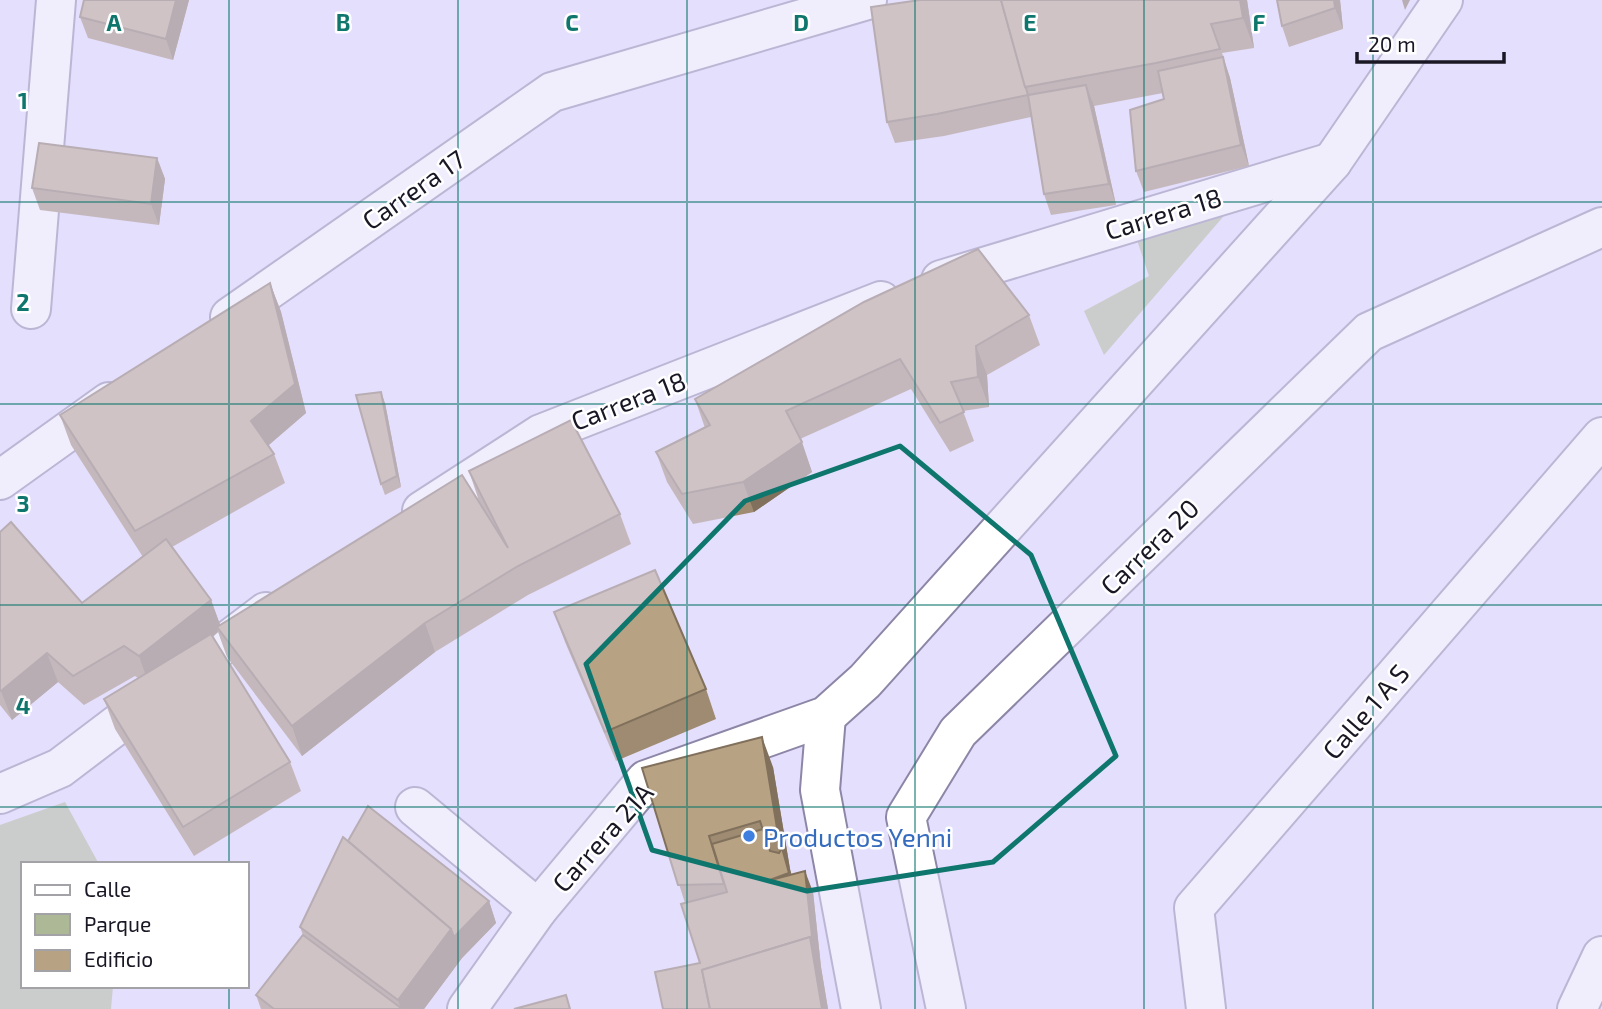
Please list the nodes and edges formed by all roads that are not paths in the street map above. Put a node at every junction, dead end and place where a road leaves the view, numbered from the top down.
1 (57, 0) edge
2 (867, 0) edge
3 (1443, 0) edge
4 (1332, 162) junction
5 (1602, 227) edge
6 (31, 309) dead end
7 (199, 339) edge
8 (142, 379) edge
9 (1602, 437) edge
10 (2, 476) edge
11 (389, 533) edge
12 (297, 592) edge
13 (826, 716) junction
14 (0, 794) edge
15 (415, 807) dead end
16 (538, 909) junction
17 (1602, 956) edge
18 (467, 1009) edge
19 (861, 1009) edge
20 (946, 1009) edge
21 (1206, 1009) edge
22 (1577, 1009) edge

1 - 6 street
2 - 7 street, Carrera 17
3 - 4 street
4 - 11 street, Carrera 18
4 - 13 street
5 - 20 street, Carrera 20
8 - 10 street
9 - 21 street, Calle 1 A S
12 - 14 street
13 - 16 street, Carrera 21A
13 - 19 street
15 - 16 street
16 - 18 street, Carrera 21A
17 - 22 street

